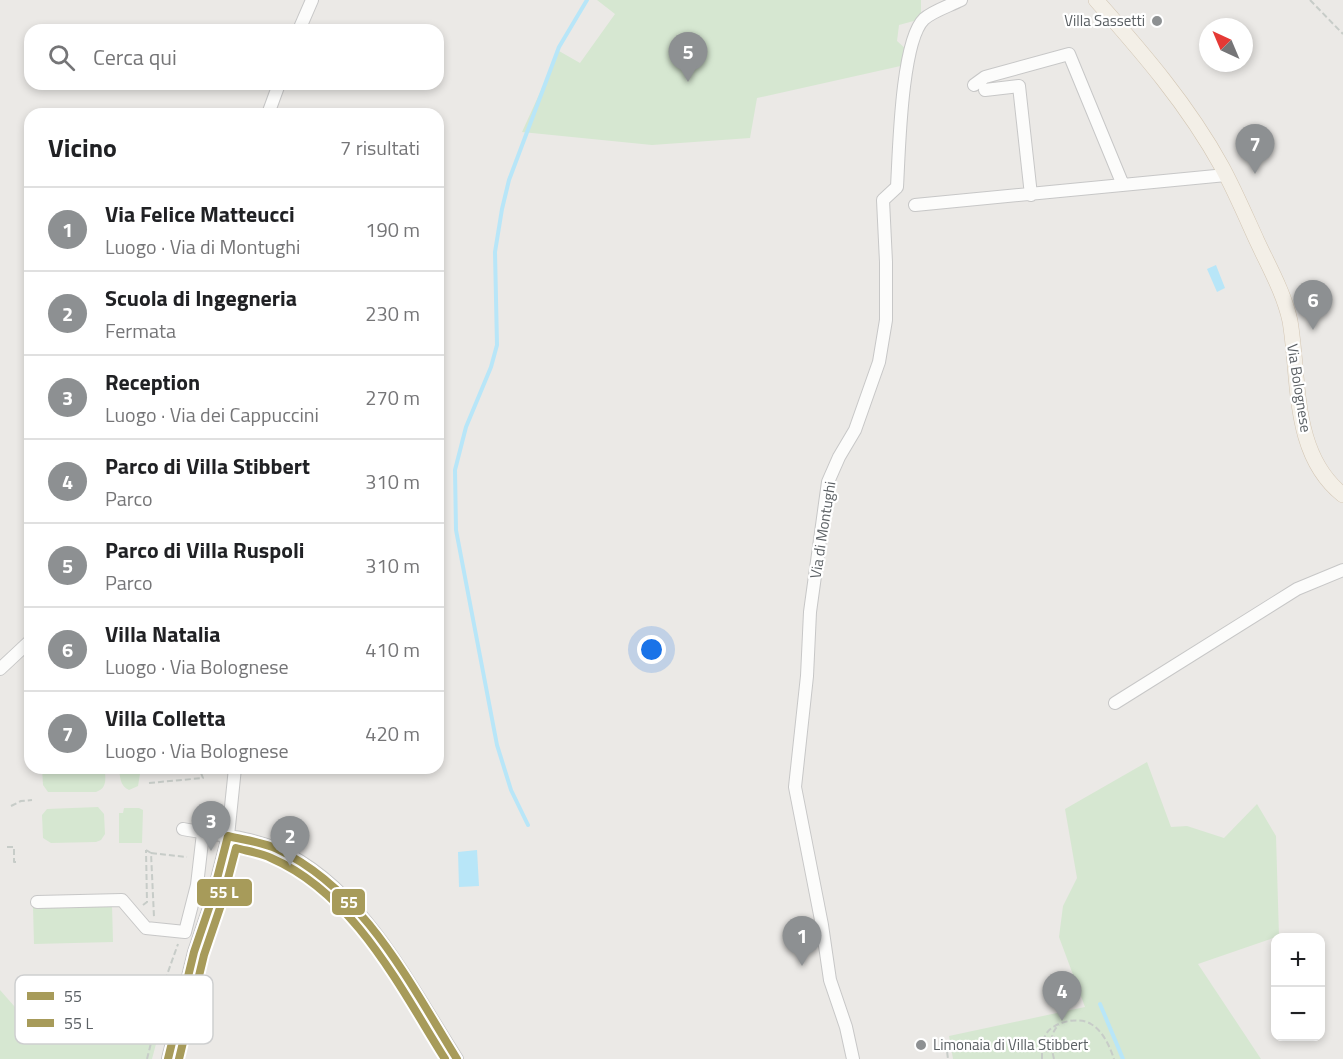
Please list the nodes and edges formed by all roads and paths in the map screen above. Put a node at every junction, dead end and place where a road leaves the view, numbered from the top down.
1 (312, 0) edge
2 (961, 0) edge
3 (1096, 0) edge
4 (1310, 0) edge
5 (302, 24) edge
6 (1343, 34) edge
7 (277, 90) edge
8 (270, 108) edge
9 (1226, 175) junction
10 (1123, 185) junction
11 (1031, 195) junction
12 (915, 206) dead end
13 (1343, 495) edge
14 (1343, 570) edge
15 (24, 647) edge
16 (0, 669) edge
17 (1115, 703) dead end
18 (201, 774) edge
19 (234, 774) edge
20 (150, 783) dead end
21 (32, 800) dead end
22 (11, 806) dead end
23 (183, 828) dead end
24 (203, 833) junction
25 (228, 836) junction
26 (7, 847) dead end
27 (151, 853) junction
28 (200, 858) junction
29 (19, 862) dead end
30 (37, 902) dead end
31 (133, 913) junction
32 (154, 928) junction
33 (180, 938) dead end
34 (167, 975) edge
35 (188, 975) edge
36 (1062, 1023) junction
37 (946, 1043) dead end
38 (151, 1044) edge
39 (172, 1044) edge
40 (147, 1059) edge
41 (168, 1059) edge
42 (457, 1059) edge
43 (853, 1059) edge
44 (948, 1059) edge
45 (1042, 1059) edge
46 (1053, 1059) edge
47 (1114, 1059) edge

1 - 5 street
2 - 43 street, Via di Montughi
3 - 9 main road, Via Bolognese
4 - 6 path
7 - 8 street
9 - 10 street
9 - 13 main road, Via Bolognese
10 - 11 street
10 - 11 street
11 - 12 street
14 - 17 street
15 - 16 street
18 - 20 path
19 - 25 street
21 - 22 path
23 - 24 street
24 - 25 street
24 - 28 street
25 - 35 street
25 - 42 street
26 - 29 path
27 - 28 path
27 - 31 path
27 - 32 path
28 - 32 street
30 - 31 street
31 - 32 street
33 - 34 path
36 - 45 path
36 - 46 path
36 - 47 path
37 - 44 path
38 - 40 path
39 - 41 street

